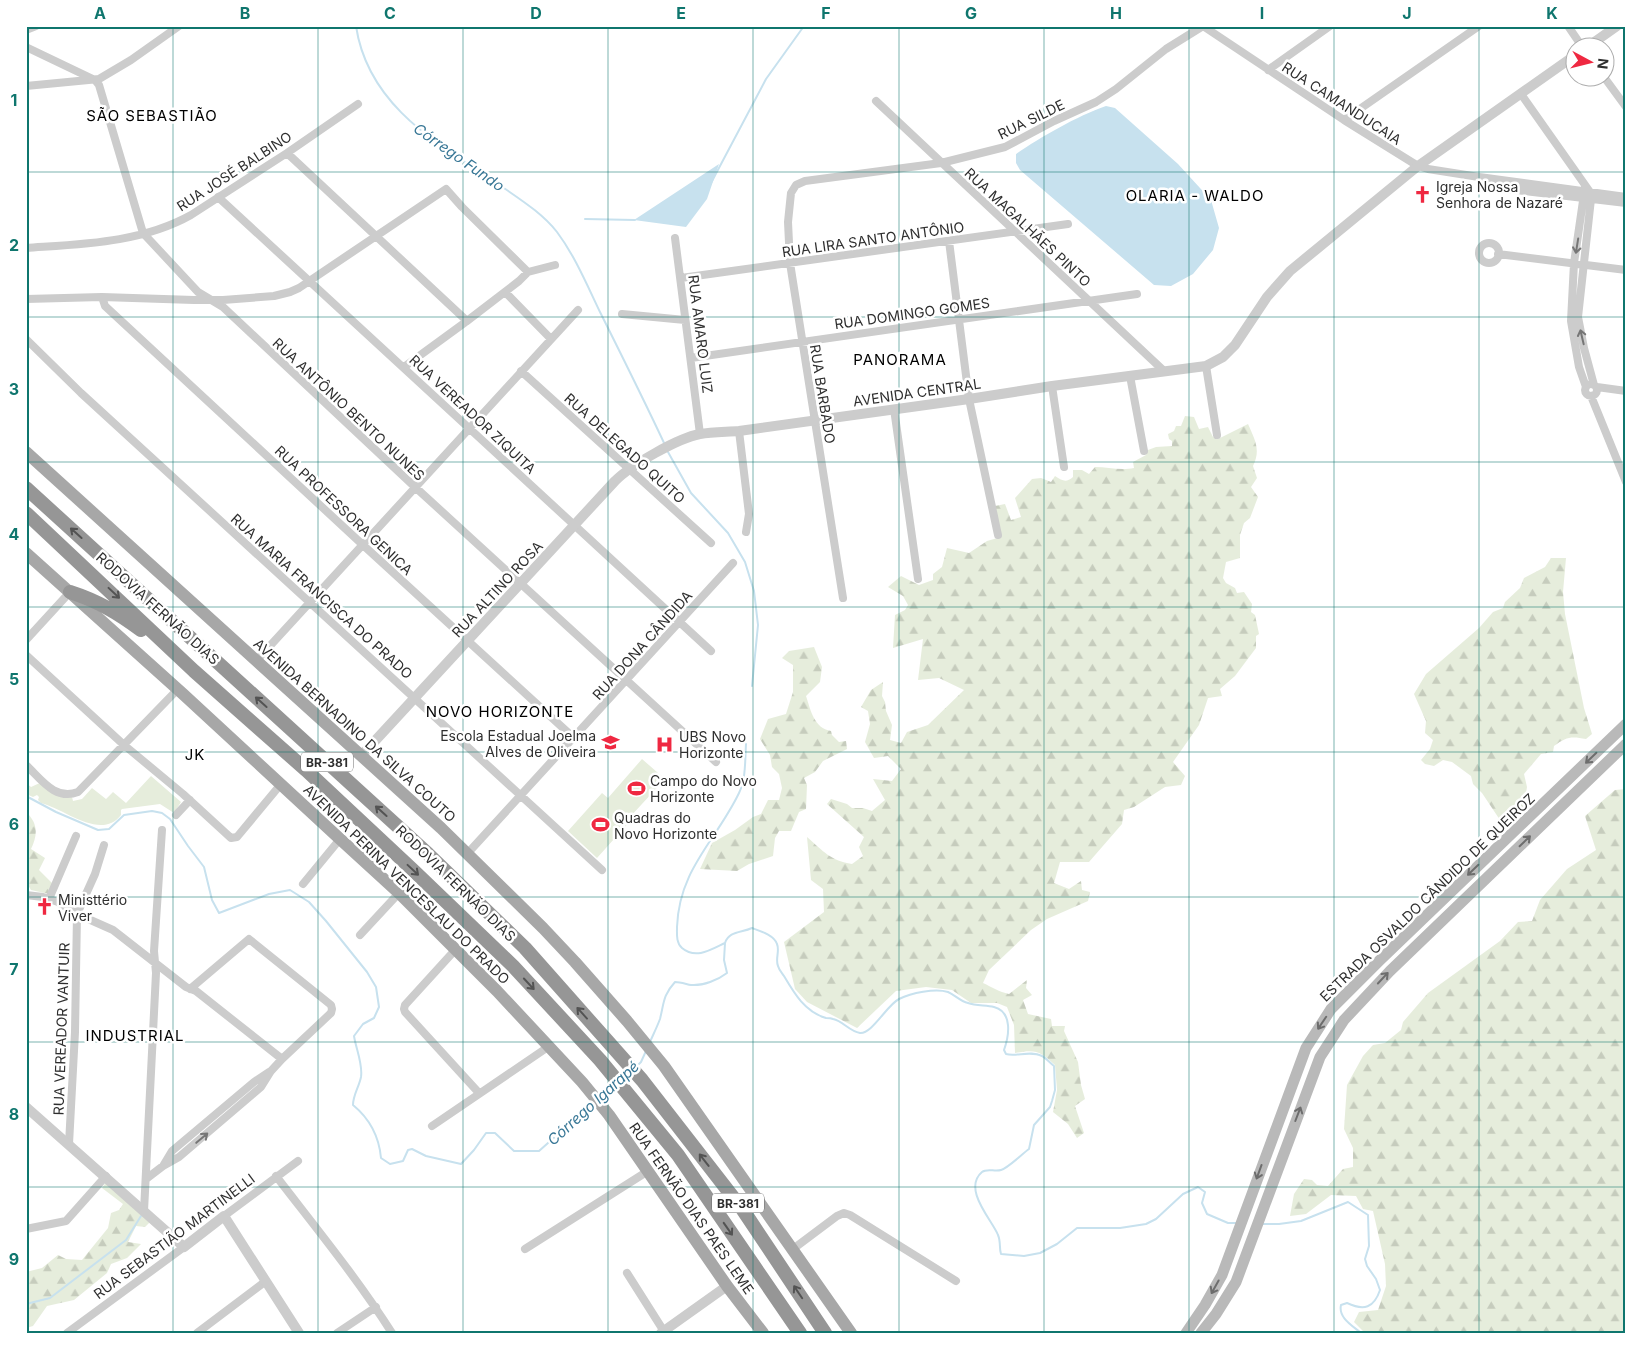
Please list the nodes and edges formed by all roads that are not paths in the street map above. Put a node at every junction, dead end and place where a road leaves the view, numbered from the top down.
1 (30, 26) edge
2 (36, 26) edge
3 (179, 26) edge
4 (1203, 26) edge
5 (1330, 26) edge
6 (1479, 26) edge
7 (1568, 26) edge
8 (1617, 26) edge
9 (26, 30) edge
10 (1577, 38) edge
11 (1599, 38) edge
12 (26, 47) edge
13 (1564, 63) edge
14 (1268, 70) junction
15 (94, 80) junction
16 (26, 86) edge
17 (1612, 88) edge
18 (1521, 94) junction
19 (876, 102) dead end
20 (358, 104) dead end
21 (1626, 107) edge
22 (1344, 120) junction
23 (287, 153) junction
24 (941, 163) junction
25 (1418, 166) junction
26 (791, 193) joint
27 (1587, 193) junction
28 (218, 197) junction
29 (1626, 197) edge
30 (1626, 203) edge
31 (1068, 224) dead end
32 (1016, 232) junction
33 (143, 233) junction
34 (375, 236) junction
35 (676, 238) dead end
36 (949, 241) junction
37 (26, 248) edge
38 (1498, 254) dead end
39 (790, 263) junction
40 (1574, 263) junction
41 (1584, 264) junction
42 (555, 266) dead end
43 (1626, 270) edge
44 (528, 272) junction
45 (681, 278) junction
46 (310, 279) junction
47 (505, 292) junction
48 (1137, 294) dead end
49 (102, 297) junction
50 (26, 299) edge
51 (210, 300) junction
52 (1088, 300) junction
53 (578, 310) dead end
54 (622, 314) dead end
55 (959, 319) junction
56 (685, 320) junction
57 (467, 321) junction
58 (26, 339) edge
59 (551, 339) junction
60 (802, 342) junction
61 (691, 358) junction
62 (1206, 366) junction
63 (404, 367) junction
64 (521, 371) junction
65 (1164, 371) junction
66 (1130, 376) junction
67 (1052, 386) junction
68 (1595, 386) junction
69 (1586, 387) junction
70 (1626, 392) edge
71 (1591, 396) junction
72 (968, 399) junction
73 (894, 409) junction
74 (814, 420) junction
75 (469, 428) junction
76 (739, 431) junction
77 (700, 434) junction
78 (1217, 435) dead end
79 (660, 451) joint
80 (1144, 451) dead end
81 (26, 452) edge
82 (1064, 467) dead end
83 (628, 469) junction
84 (1626, 482) edge
85 (415, 487) junction
86 (26, 488) edge
87 (26, 513) edge
88 (575, 524) junction
89 (746, 532) dead end
90 (998, 536) dead end
91 (711, 543) dead end
92 (363, 545) junction
93 (26, 553) edge
94 (734, 564) dead end
95 (918, 579) dead end
96 (521, 583) junction
97 (70, 592) junction
98 (843, 598) dead end
99 (310, 602) junction
100 (680, 622) junction
101 (26, 640) edge
102 (468, 640) junction
103 (711, 650) dead end
104 (26, 655) edge
105 (257, 660) junction
106 (194, 670) junction
107 (626, 681) junction
108 (178, 689) junction
109 (415, 698) junction
110 (1626, 724) edge
111 (574, 738) junction
112 (1626, 744) edge
113 (124, 745) junction
114 (361, 756) junction
115 (716, 762) dead end
116 (26, 765) edge
117 (281, 784) junction
118 (520, 796) junction
119 (190, 800) junction
120 (176, 815) dead end
121 (162, 830) dead end
122 (76, 836) dead end
123 (340, 839) junction
124 (104, 845) dead end
125 (468, 854) junction
126 (602, 870) dead end
127 (303, 884) dead end
128 (399, 893) junction
129 (26, 895) edge
130 (49, 899) junction
131 (77, 914) junction
132 (360, 935) dead end
133 (456, 950) junction
134 (155, 962) junction
135 (190, 989) junction
136 (548, 1047) junction
137 (282, 1059) junction
138 (479, 1093) junction
139 (596, 1100) joint
140 (26, 1107) edge
141 (432, 1126) dead end
142 (69, 1144) junction
143 (298, 1160) dead end
144 (648, 1170) junction
145 (106, 1176) junction
146 (276, 1176) junction
147 (146, 1179) junction
148 (144, 1211) junction
149 (224, 1216) junction
150 (26, 1228) edge
151 (184, 1246) junction
152 (792, 1248) junction
153 (525, 1249) dead end
154 (627, 1273) dead end
155 (761, 1275) junction
156 (266, 1281) junction
157 (956, 1281) dead end
158 (727, 1286) junction
159 (376, 1307) junction
160 (663, 1332) edge
161 (67, 1333) edge
162 (197, 1333) edge
163 (299, 1333) edge
164 (337, 1333) edge
165 (392, 1333) edge
166 (763, 1333) edge
167 (793, 1333) edge
168 (800, 1333) edge
169 (826, 1333) edge
170 (852, 1333) edge
171 (1186, 1333) edge
172 (1201, 1333) edge

1 - 9 street
2 - 9 street
3 - 15 street
4 - 14 street, RUA CAMANDUCAIA
4 - 24 street, RUA SILDE
5 - 14 street
6 - 22 street
7 - 10 street
8 - 11 street
12 - 15 street
13 - 18 street
14 - 22 street, RUA CAMANDUCAIA
15 - 16 street
15 - 33 street, RUA ANTÔNIO BENTO NUNES
17 - 21 street
18 - 25 street
18 - 27 street
19 - 24 street, RUA MAGALHÃES PINTO
20 - 23 street, RUA JOSÉ BALBINO
22 - 25 street, RUA CAMANDUCAIA
23 - 28 street, RUA JOSÉ BALBINO
23 - 34 street
24 - 26 street, RUA SILDE
24 - 32 street, RUA MAGALHÃES PINTO
25 - 27 street, RUA CAMANDUCAIA
25 - 62 street
26 - 39 street, RUA BARBADO
27 - 29 street, RUA CAMANDUCAIA
27 - 30 street, RUA CAMANDUCAIA
27 -> 40 street
27 - 41 street
28 - 33 street, RUA JOSÉ BALBINO
28 - 46 street, RUA VEREADOR ZIQUITA
31 - 32 street, RUA LIRA SANTO ANTÔNIO
32 - 36 street, RUA LIRA SANTO ANTÔNIO
32 - 52 street, RUA MAGALHÃES PINTO
33 - 37 street, RUA JOSÉ BALBINO
33 - 51 street, RUA ANTÔNIO BENTO NUNES
34 - 44 street
34 - 46 street
34 - 57 street
35 - 45 street, RUA AMARO LUIZ
36 - 39 street, RUA LIRA SANTO ANTÔNIO
36 - 55 street
38 - 40 street
39 - 45 street, RUA LIRA SANTO ANTÔNIO
39 - 60 street, RUA BARBADO
40 - 41 street
40 - 69 street
41 - 43 street
68 -> 41 street
42 - 44 street
44 - 47 street
45 - 56 street, RUA AMARO LUIZ
46 - 51 street
46 - 63 street, RUA VEREADOR ZIQUITA
47 - 57 street
47 - 59 street
48 - 52 street, RUA DOMINGO GOMES
49 - 50 street
49 - 51 street
49 - 92 street, RUA PROFESSORA GENICA
51 - 85 street, RUA ANTÔNIO BENTO NUNES
52 - 55 street, RUA DOMINGO GOMES
52 - 65 street, RUA MAGALHÃES PINTO
53 - 59 street
54 - 56 street
55 - 60 street, RUA DOMINGO GOMES
55 - 72 street
56 - 61 street, RUA AMARO LUIZ
57 - 63 street
58 - 99 street, RUA MARIA FRANCISCA DO PRADO
59 - 64 street
60 - 61 street, RUA DOMINGO GOMES
60 - 74 street, RUA BARBADO
61 - 77 street, RUA AMARO LUIZ
62 - 65 street, AVENIDA CENTRAL
62 - 78 street
63 - 75 street, RUA VEREADOR ZIQUITA
64 - 75 street
64 - 83 street, RUA DELEGADO QUITO
65 - 66 street, AVENIDA CENTRAL
66 - 67 street, AVENIDA CENTRAL
66 - 80 street
67 - 72 street, AVENIDA CENTRAL
67 - 82 street
68 - 69 street
68 - 70 street
68 - 71 street
69 - 71 street
71 - 84 street
72 - 73 street, AVENIDA CENTRAL
72 - 90 street
73 - 74 street, AVENIDA CENTRAL
73 - 95 street
74 - 76 street, AVENIDA CENTRAL
74 - 98 street, RUA BARBADO
75 - 85 street
75 - 88 street, RUA VEREADOR ZIQUITA
76 - 77 street, AVENIDA CENTRAL
76 - 89 street
77 - 79 street, AVENIDA CENTRAL
79 - 83 street, RUA ALTINO ROSA
81 - 105 main road, AVENIDA BERNADINO DA SILVA COUTO
83 - 88 street, RUA ALTINO ROSA
83 - 91 street, RUA DELEGADO QUITO
85 - 92 street
85 - 96 street, RUA ANTÔNIO BENTO NUNES
169 -> 86 highway, RODOVIA FERNÃO DIAS / BR-381
87 -> 106 highway, RODOVIA FERNÃO DIAS / BR-381
88 - 96 street, RUA ALTINO ROSA
88 - 100 street, RUA VEREADOR ZIQUITA
92 - 99 street
92 - 102 street, RUA PROFESSORA GENICA
93 - 97 main road, AVENIDA PERINA VENCESLAU DO PRADO
94 - 100 street, RUA DONA CÂNDIDA
96 - 102 street, RUA ALTINO ROSA
96 - 107 street, RUA ANTÔNIO BENTO NUNES
97 - 101 street
97 - 106 highway
97 - 108 main road, AVENIDA PERINA VENCESLAU DO PRADO
99 - 105 street
99 - 109 street, RUA MARIA FRANCISCA DO PRADO
100 - 103 street, RUA VEREADOR ZIQUITA
100 - 107 street, RUA DONA CÂNDIDA
102 - 109 street, RUA ALTINO ROSA
102 - 111 street, RUA PROFESSORA GENICA
104 - 113 street
105 - 114 main road, AVENIDA BERNADINO DA SILVA COUTO
106 -> 155 highway, RODOVIA FERNÃO DIAS / BR-381
107 - 111 street, RUA DONA CÂNDIDA
107 - 115 street, RUA ANTÔNIO BENTO NUNES
108 - 113 street
108 - 117 main road, AVENIDA PERINA VENCESLAU DO PRADO
109 - 114 street, RUA ALTINO ROSA
109 - 118 street, RUA MARIA FRANCISCA DO PRADO
110 -> 171 main road, ESTRADA OSVALDO CÂNDIDO DE QUEIROZ
111 - 118 street, RUA DONA CÂNDIDA
172 -> 112 main road, ESTRADA OSVALDO CÂNDIDO DE QUEIROZ
113 - 116 street
113 - 119 street
114 - 125 main road, AVENIDA BERNADINO DA SILVA COUTO
117 - 119 street
117 - 123 main road, AVENIDA PERINA VENCESLAU DO PRADO
118 - 125 street, RUA DONA CÂNDIDA
118 - 126 street, RUA MARIA FRANCISCA DO PRADO
119 - 120 street
121 - 134 street
122 - 130 street
123 - 127 street
123 - 128 main road, AVENIDA PERINA VENCESLAU DO PRADO
124 - 131 street
125 - 152 main road, AVENIDA BERNADINO DA SILVA COUTO
128 - 132 street
128 - 133 main road, AVENIDA PERINA VENCESLAU DO PRADO
129 - 130 street
130 - 131 street
131 - 134 street
131 - 142 street, RUA VEREADOR VANTUIR
133 - 136 main road, AVENIDA PERINA VENCESLAU DO PRADO
133 - 138 street
134 - 135 street
134 - 147 street
135 - 137 street
135 - 137 street
136 - 138 street
136 - 139 main road, AVENIDA PERINA VENCESLAU DO PRADO
137 - 147 street
138 - 141 street
139 - 144 main road, RUA FERNÃO DIAS PAES LEME
140 - 142 street
142 - 145 street
143 - 146 street, RUA SEBASTIÃO MARTINELLI
144 - 153 street
144 - 158 main road, RUA FERNÃO DIAS PAES LEME
145 - 148 street
145 - 150 street
146 - 149 street, RUA SEBASTIÃO MARTINELLI
146 - 159 street
147 - 148 street
148 - 151 street
149 - 151 street, RUA SEBASTIÃO MARTINELLI
149 - 156 street
151 - 161 street, RUA SEBASTIÃO MARTINELLI
152 - 157 street
152 - 170 main road, AVENIDA BERNADINO DA SILVA COUTO
154 - 160 street
155 - 167 highway
155 - 168 highway, RODOVIA FERNÃO DIAS / BR-381
156 - 162 street
156 - 163 street
158 - 160 street
158 - 166 main road, RUA FERNÃO DIAS PAES LEME
159 - 164 street
159 - 165 street

